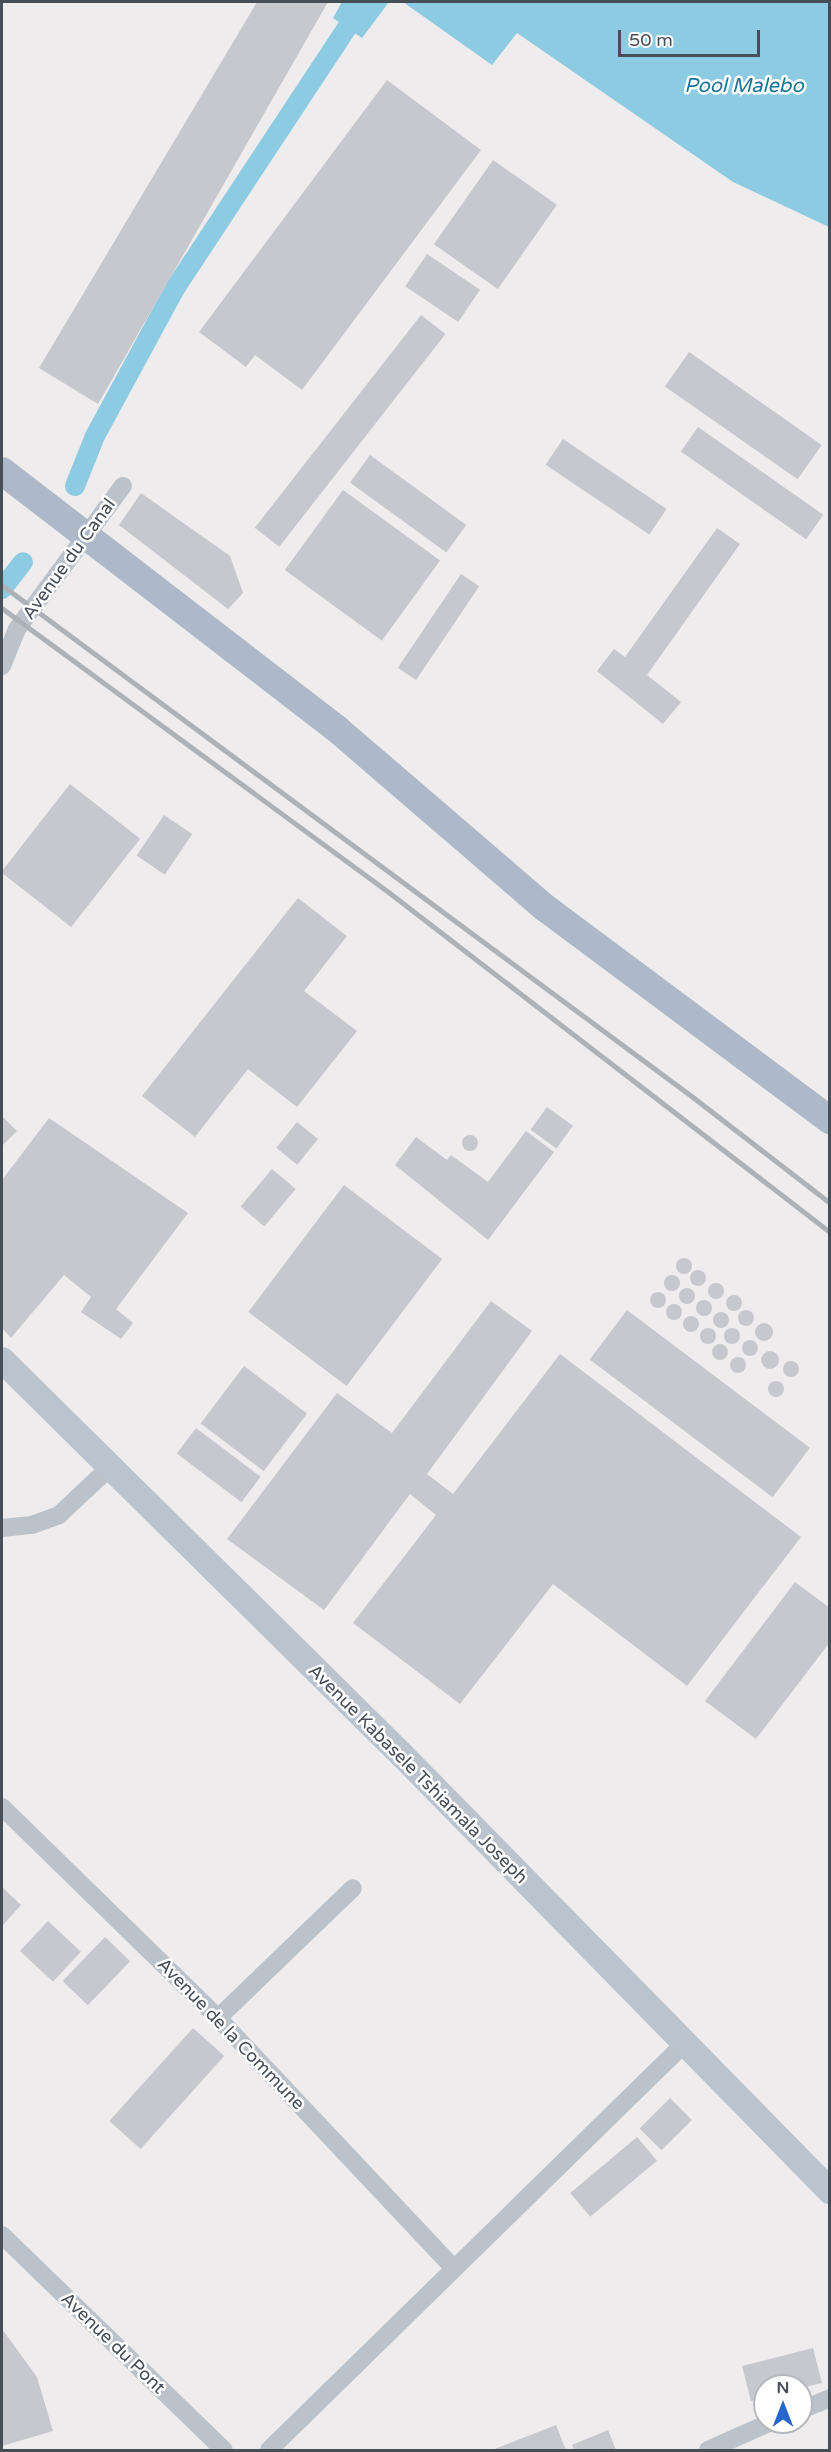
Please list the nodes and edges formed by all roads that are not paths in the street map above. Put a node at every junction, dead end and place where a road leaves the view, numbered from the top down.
1 (2, 471) edge
2 (123, 486) dead end
3 (80, 534) junction
4 (2, 666) edge
5 (830, 1120) edge
6 (2, 1360) edge
7 (108, 1469) junction
8 (2, 1528) edge
9 (2, 1807) edge
10 (353, 1888) dead end
11 (218, 2018) junction
12 (685, 2043) junction
13 (830, 2191) edge
14 (2, 2235) edge
15 (454, 2268) junction
16 (830, 2398) edge
17 (813, 2405) edge
18 (753, 2430) edge
19 (224, 2451) edge
20 (269, 2451) edge
21 (708, 2451) edge

1 - 3 main road
2 - 3 street, Avenue du Canal
3 - 4 street, Avenue du Canal
3 - 5 main road
6 - 7 main road, Avenue Kabasele Tshiamala Joseph
7 - 8 street
7 - 12 main road, Avenue Kabasele Tshiamala Joseph
9 - 11 street, Avenue de la Commune
10 - 11 street
11 - 15 street, Avenue de la Commune
12 - 13 main road, Avenue Kabasele Tshiamala Joseph
12 - 15 street
14 - 19 street, Avenue du Pont
15 - 20 street
16 - 17 street
18 - 21 street

